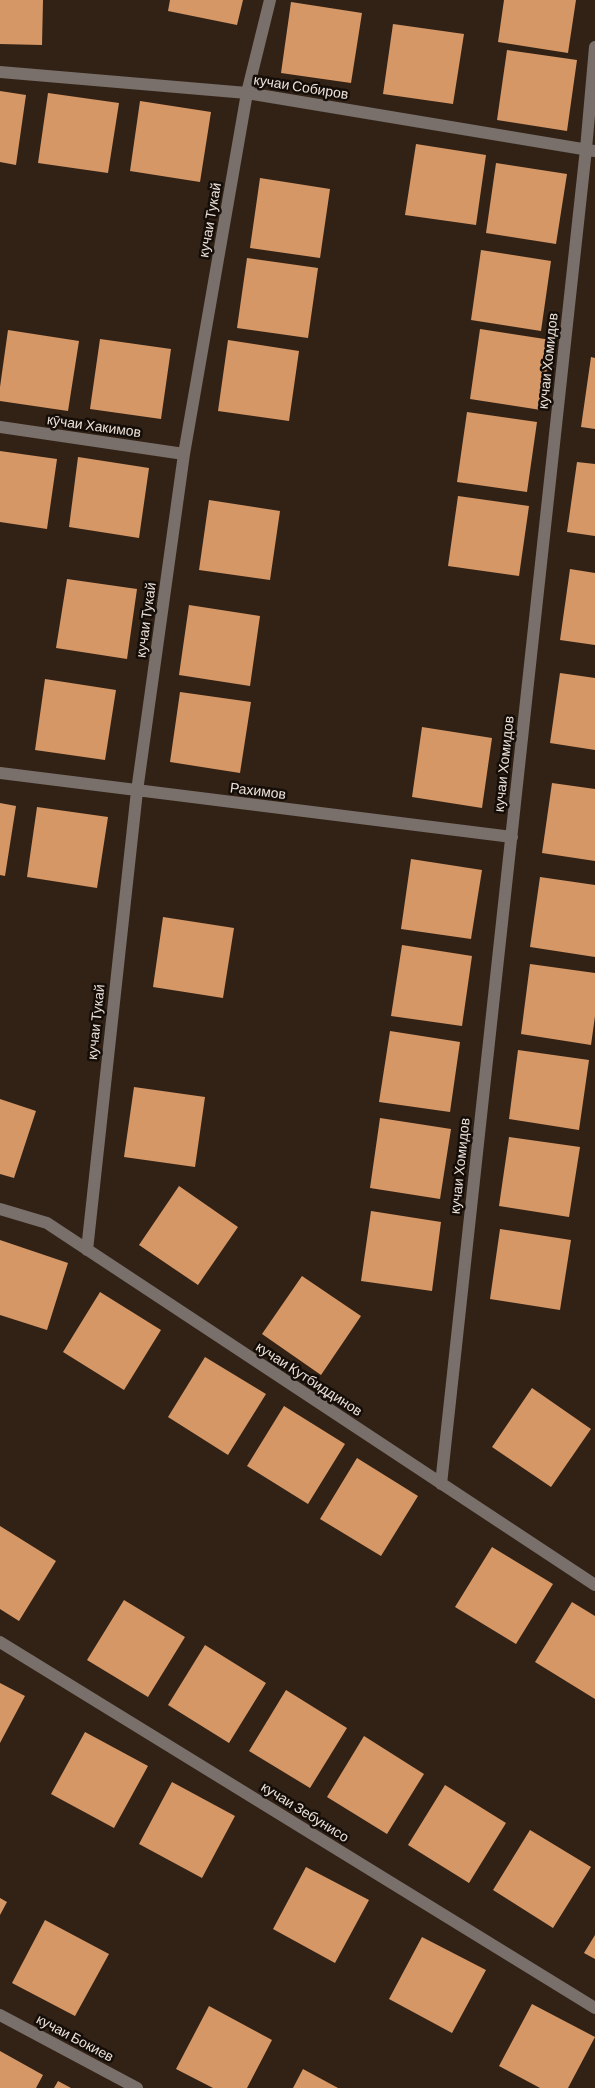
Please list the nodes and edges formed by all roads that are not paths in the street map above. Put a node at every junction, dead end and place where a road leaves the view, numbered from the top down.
1 (270, 0) edge
2 (595, 47) edge
3 (0, 72) edge
4 (247, 93) junction
5 (590, 150) edge
6 (0, 427) edge
7 (184, 454) junction
8 (0, 773) edge
9 (137, 791) junction
10 (512, 838) junction
11 (0, 1209) edge
12 (87, 1250) junction
13 (441, 1484) junction
14 (595, 1585) edge
15 (0, 1642) edge
16 (595, 2008) edge
17 (0, 2015) edge
18 (136, 2088) edge

1 - 4 street, кучаи Тукай
2 - 5 street, кучаи Хомидов
3 - 4 street, кучаи Собиров
4 - 5 street, кучаи Собиров
4 - 7 street, кучаи Тукай
5 - 10 street, кучаи Хомидов
6 - 7 street, кӯчаи Хакимов
7 - 9 street, кучаи Тукай
8 - 9 street, Рахимов
9 - 10 street, Рахимов
9 - 12 street, кучаи Тукай
10 - 13 street, кучаи Хомидов
11 - 12 street, кучаи Кутбиддинов
12 - 13 street, кучаи Кутбиддинов
13 - 14 street, кучаи Кутбиддинов
15 - 16 street, кучаи Зебунисо
17 - 18 street, кучаи Бокиев

